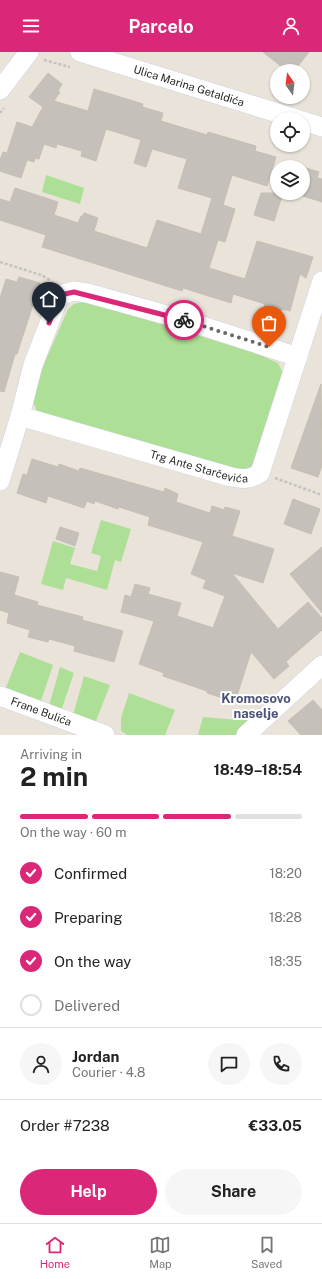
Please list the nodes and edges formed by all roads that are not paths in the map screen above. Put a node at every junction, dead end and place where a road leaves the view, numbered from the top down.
1 (30, 52) edge
2 (80, 52) edge
3 (0, 90) edge
4 (274, 112) edge
5 (310, 123) edge
6 (322, 126) edge
7 (322, 281) edge
8 (298, 357) junction
9 (20, 416) junction
10 (0, 481) edge
11 (322, 665) edge
12 (0, 696) edge
13 (105, 735) edge
14 (246, 735) edge

1 - 3 street
2 - 4 street, Ulica Marina Getaldića
5 - 6 street
7 - 8 street, Trg Ante Starčevića
8 - 9 street, Trg Ante Starčevića
8 - 9 street
9 - 10 street
11 - 14 street
12 - 13 street, Frane Bulića

